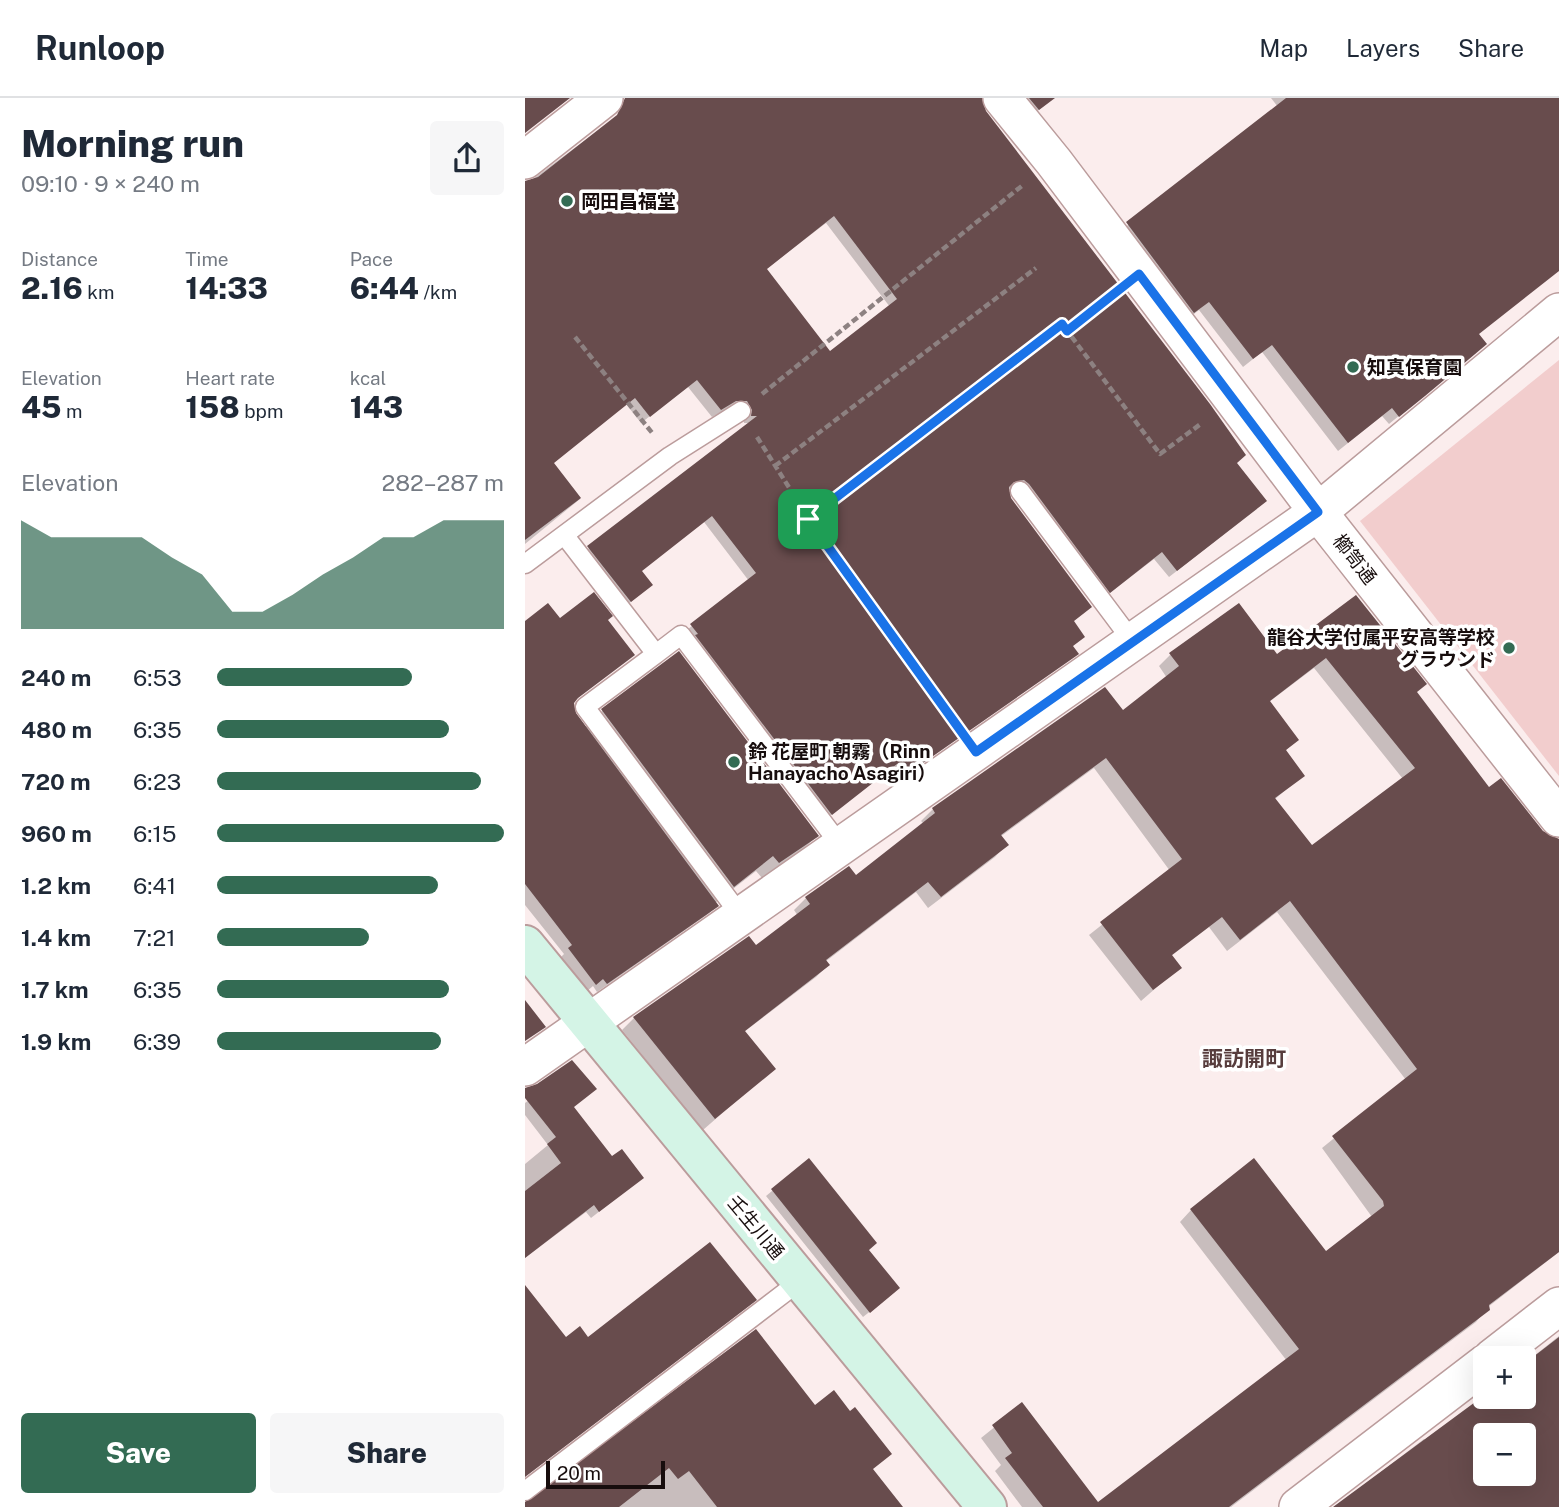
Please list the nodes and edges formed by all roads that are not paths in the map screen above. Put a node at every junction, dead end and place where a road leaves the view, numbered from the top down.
1 (604, 98) edge
2 (1002, 98) edge
3 (526, 157) edge
4 (1559, 312) edge
5 (741, 411) road end
6 (1020, 491) dead end
7 (1318, 512) junction
8 (565, 536) junction
9 (525, 564) edge
10 (1133, 642) junction
11 (656, 654) junction
12 (1559, 818) edge
13 (841, 846) junction
14 (741, 916) junction
15 (525, 946) edge
16 (587, 1023) junction
17 (525, 1067) edge
18 (800, 1281) junction
19 (1559, 1306) edge
20 (1507, 1346) edge
21 (1473, 1373) edge
22 (525, 1491) edge
23 (987, 1507) edge
24 (1299, 1507) edge

1 - 3 street
2 - 7 street, 櫛笥通
4 - 7 street
5 - 8 lane
6 - 10 lane
7 - 10 street
7 - 12 street, 櫛笥通
8 - 9 lane
8 - 11 lane
10 - 13 street
11 - 13 lane
11 - 14 lane
13 - 14 street
14 - 16 street
15 - 16 street, 壬生川通
16 - 17 street
16 - 18 street, 壬生川通
18 - 22 lane
18 - 23 street, 壬生川通
19 - 20 street
21 - 24 street

